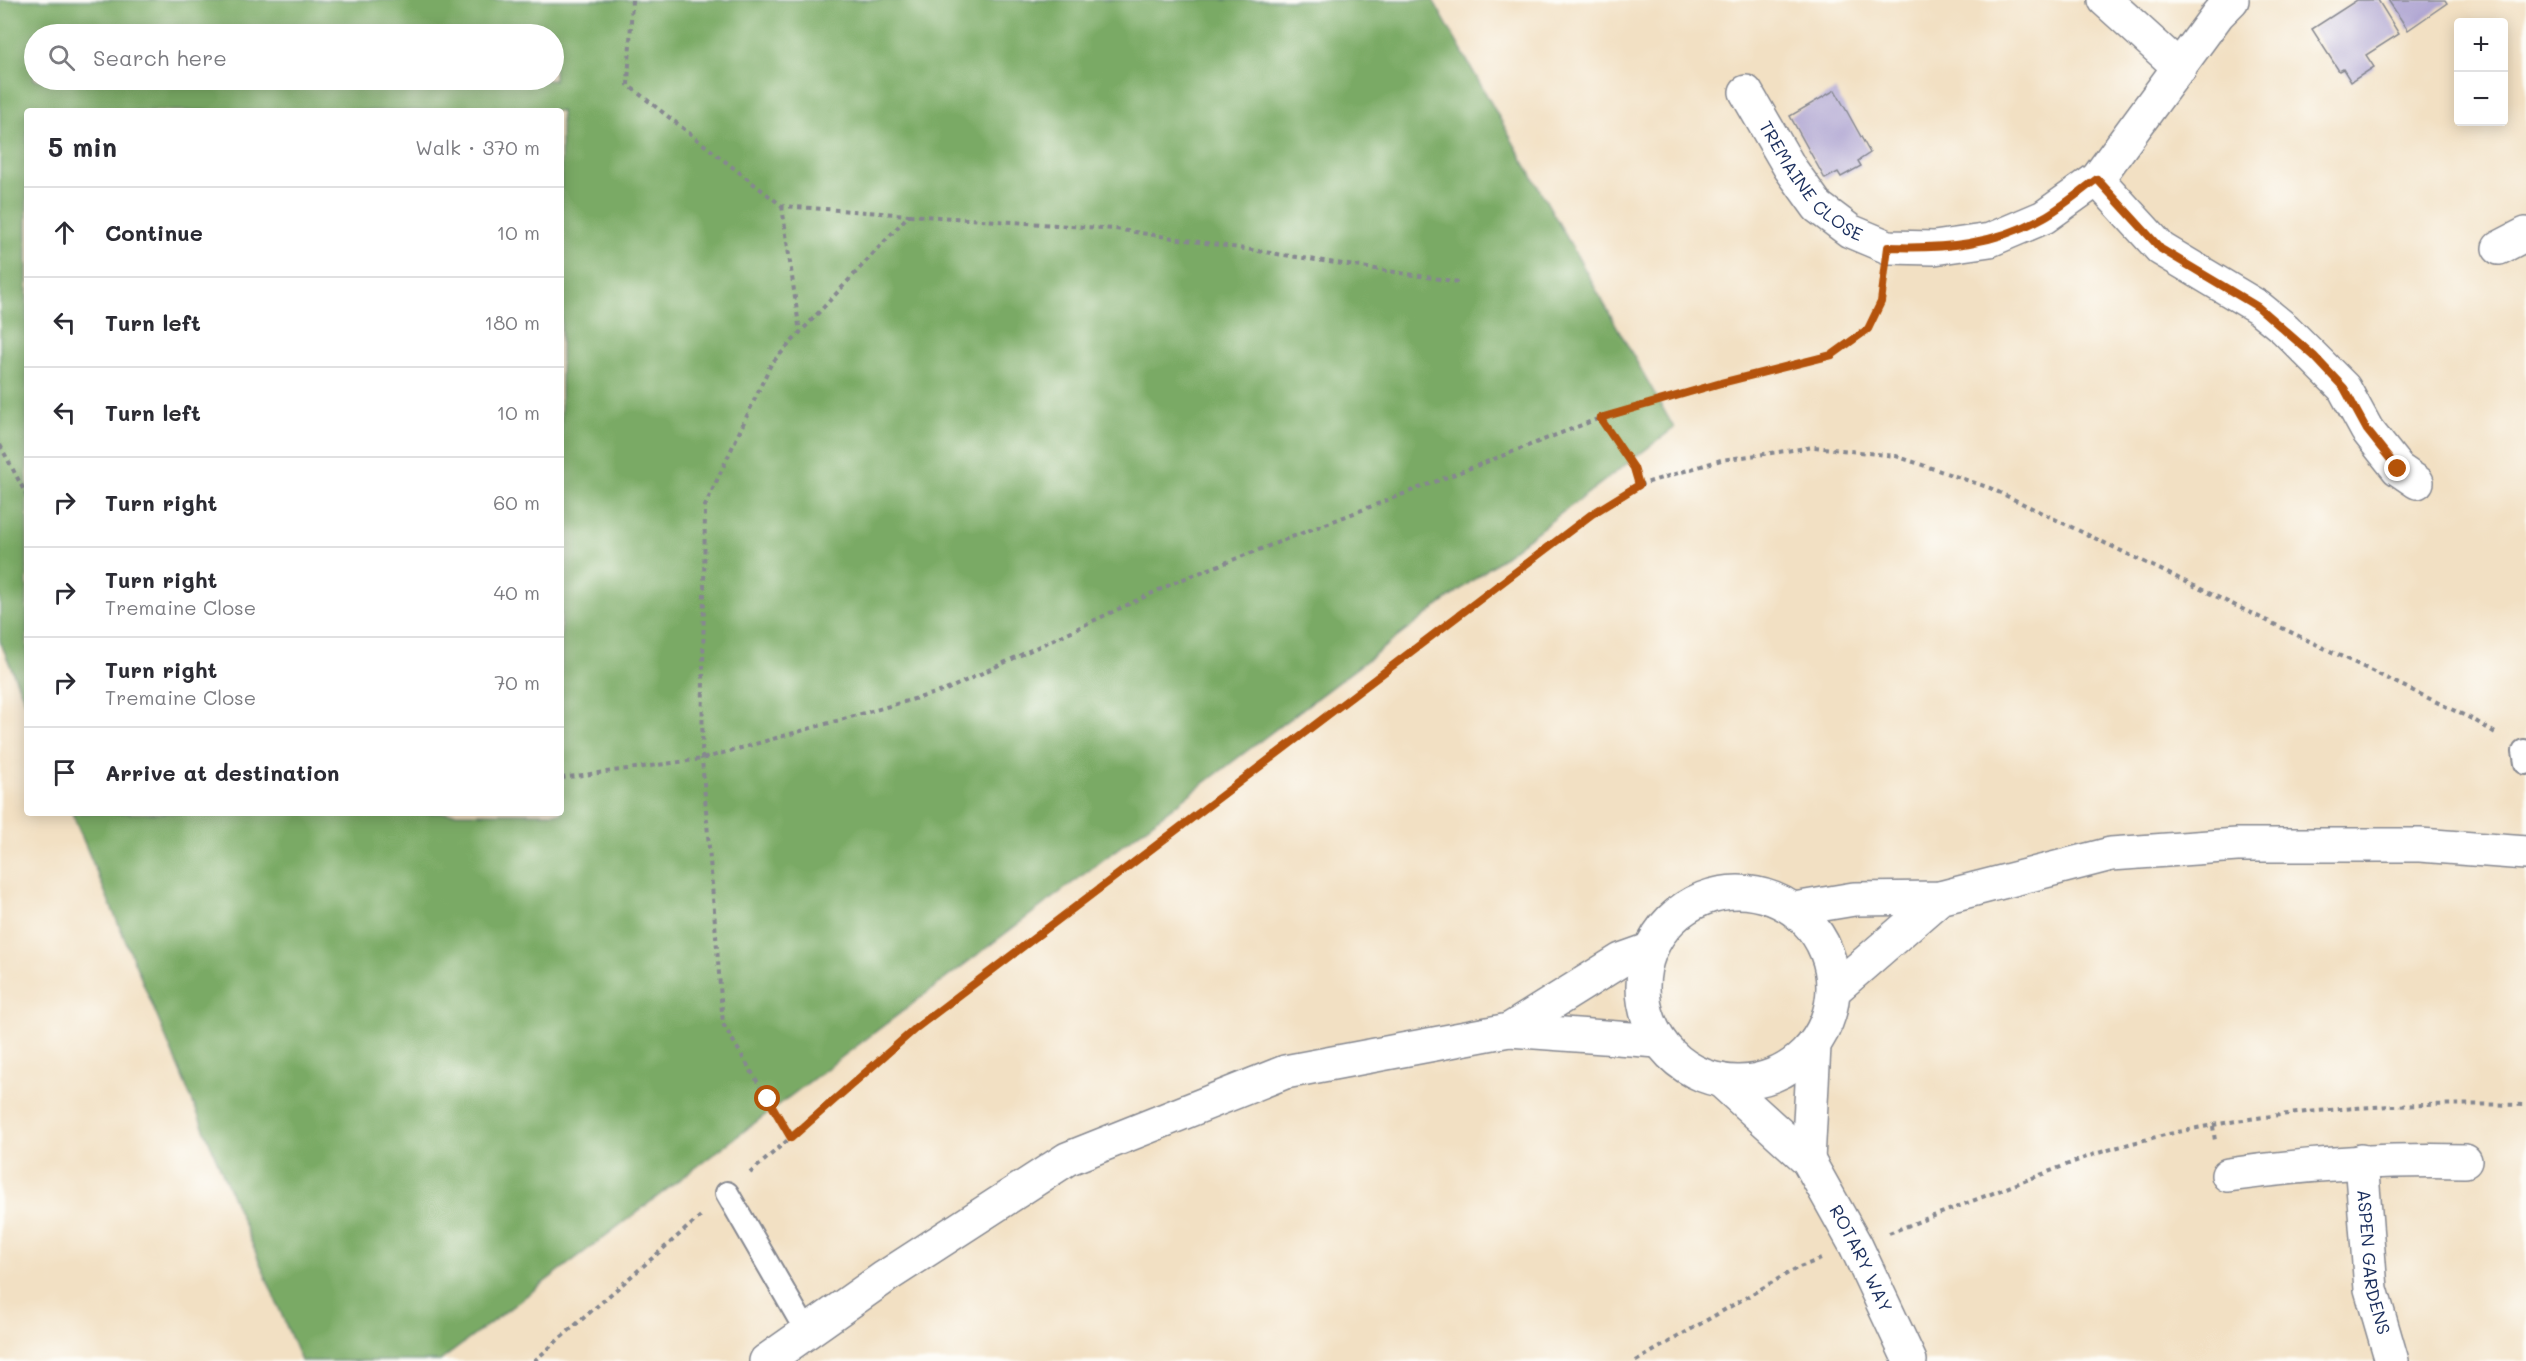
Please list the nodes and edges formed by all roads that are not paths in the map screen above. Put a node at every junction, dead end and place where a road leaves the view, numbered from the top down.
1 (2105, 0) edge
2 (2232, 0) edge
3 (2180, 68) junction
4 (1746, 92) dead end
5 (2097, 179) junction
6 (2417, 482) dead end
7 (2526, 846) edge
8 (1940, 898) junction
9 (1794, 909) junction
10 (1649, 950) junction
11 (1834, 990) junction
12 (1509, 1030) junction
13 (1658, 1041) junction
14 (1814, 1046) junction
15 (1720, 1080) junction
16 (1808, 1160) junction
17 (2361, 1161) junction
18 (2465, 1161) dead end
19 (2228, 1175) dead end
20 (727, 1193) road end
21 (807, 1332) junction
22 (766, 1361) edge
23 (1910, 1361) edge
24 (2392, 1361) edge

1 - 3 main road
2 - 3 main road, TREMAINE CLOSE
3 - 5 main road, TREMAINE CLOSE
4 - 5 main road, TREMAINE CLOSE
5 - 6 main road
7 - 8 main road
8 - 9 main road
8 - 11 main road
9 - 10 main road
9 - 11 main road
10 - 12 main road
10 - 13 main road
11 - 14 main road
12 - 13 main road
12 - 21 main road
13 - 15 main road
14 - 15 main road
14 - 16 main road
15 - 16 main road, ROTARY WAY
16 - 23 main road, ROTARY WAY
17 - 18 main road
17 - 19 main road
17 - 24 main road, ASPEN GARDENS
20 - 21 lane
21 - 22 main road

